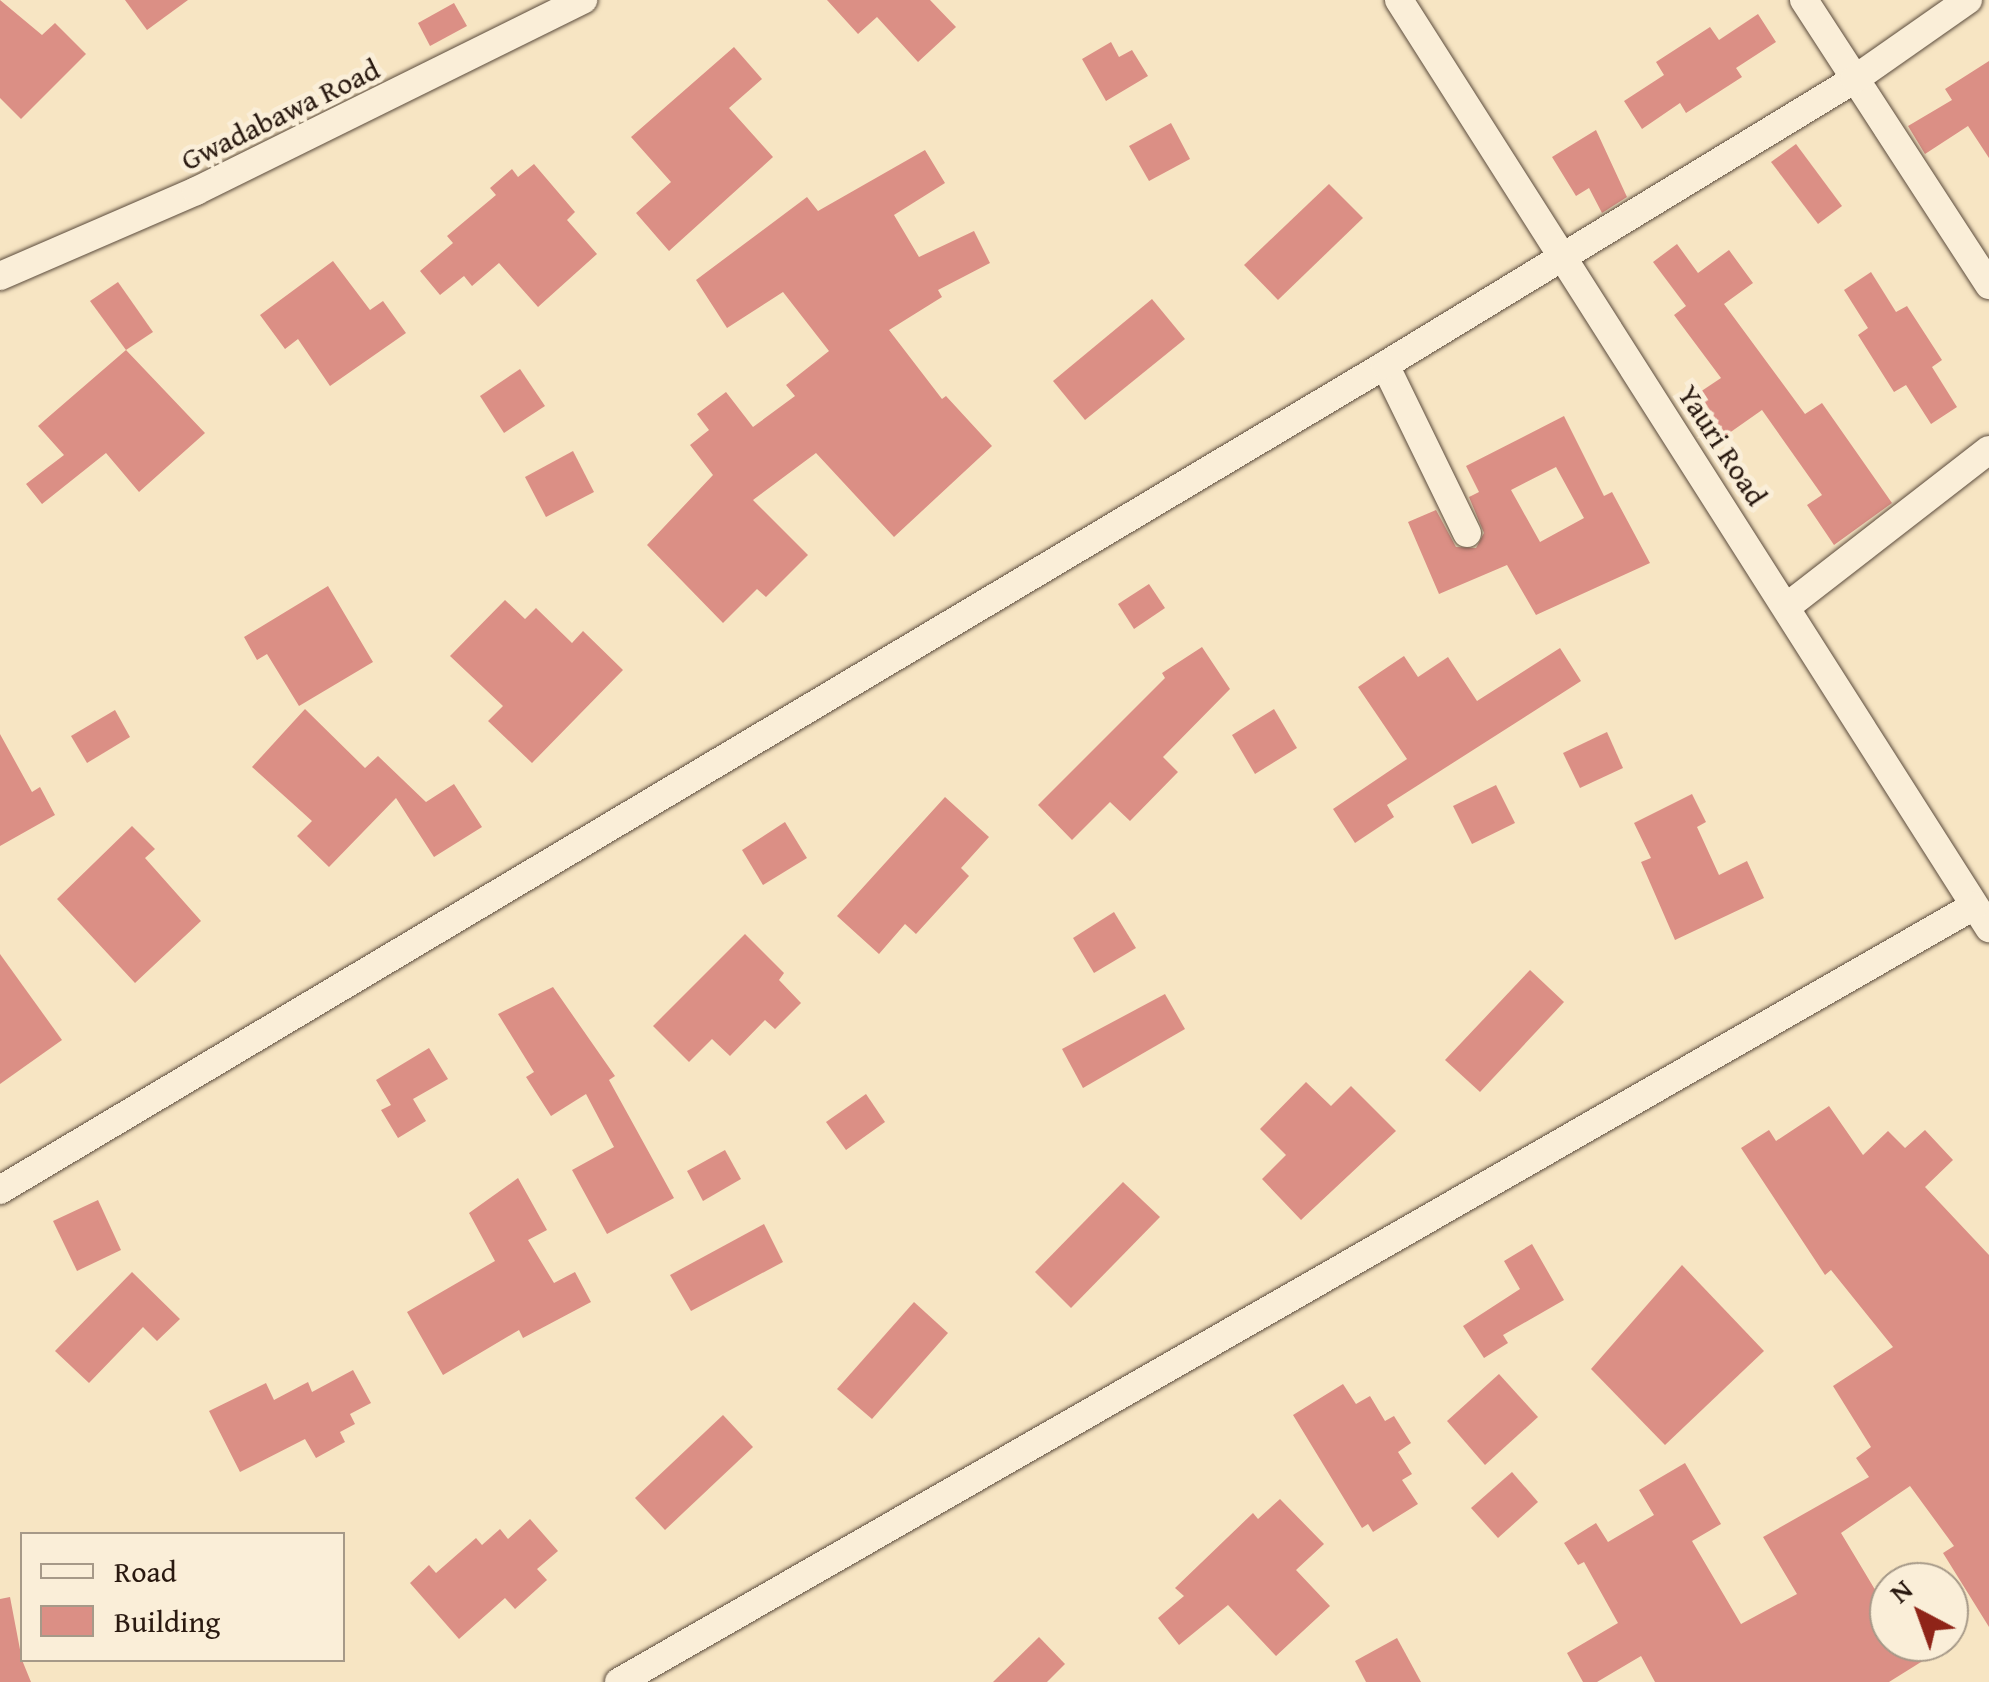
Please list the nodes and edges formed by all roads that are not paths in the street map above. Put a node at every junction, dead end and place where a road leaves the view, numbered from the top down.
1 (583, 0) edge
2 (1399, 0) edge
3 (1804, 0) edge
4 (1968, 0) edge
5 (1855, 78) junction
6 (1560, 256) junction
7 (0, 276) edge
8 (1989, 285) edge
9 (1385, 365) junction
10 (1989, 450) edge
11 (1467, 533) dead end
12 (1789, 605) junction
13 (1982, 917) edge
14 (0, 1190) edge
15 (619, 1682) edge

1 - 7 street, Gwadabawa Road
2 - 6 street, Yauri Road
3 - 5 street
4 - 5 street
5 - 6 street
5 - 8 street
6 - 9 street
6 - 12 street, Yauri Road
9 - 11 street
9 - 14 street
10 - 12 street
12 - 13 street, Yauri Road
13 - 15 street

